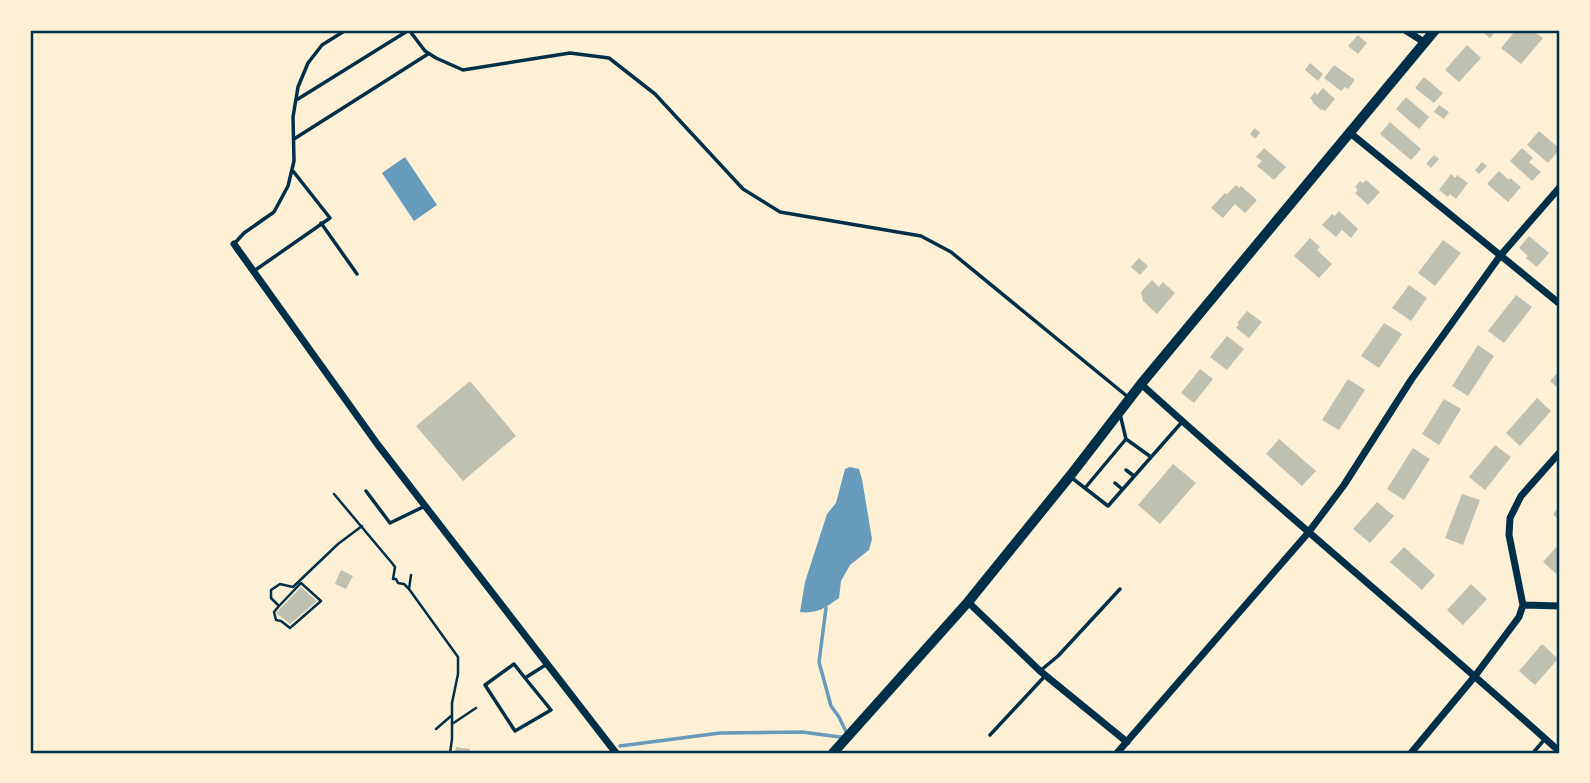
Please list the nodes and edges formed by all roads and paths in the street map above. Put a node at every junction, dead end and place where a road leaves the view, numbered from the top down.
1 (346, 30) edge
2 (409, 30) edge
3 (1405, 30) edge
4 (1435, 30) edge
5 (1424, 42) junction
6 (429, 54) junction
7 (296, 100) junction
8 (1349, 132) junction
9 (294, 139) junction
10 (292, 170) junction
11 (1560, 187) edge
12 (321, 223) junction
13 (234, 244) joint
14 (1500, 256) junction
15 (254, 271) junction
16 (357, 274) dead end
17 (1560, 304) edge
18 (1141, 384) junction
19 (1130, 398) junction
20 (1120, 411) junction
21 (1182, 422) junction
22 (1126, 439) junction
23 (1560, 452) edge
24 (1111, 456) junction
25 (1151, 457) junction
26 (1116, 460) dead end
27 (1100, 469) junction
28 (1126, 470) dead end
29 (1104, 473) dead end
30 (1070, 476) junction
31 (1134, 476) junction
32 (1115, 483) dead end
33 (1085, 488) junction
34 (1122, 489) junction
35 (366, 491) dead end
36 (334, 494) dead end
37 (425, 506) junction
38 (362, 526) junction
39 (1308, 533) junction
40 (411, 575) dead end
41 (409, 589) junction
42 (1121, 589) dead end
43 (968, 602) junction
44 (1523, 605) junction
45 (279, 606) junction
46 (1560, 606) edge
47 (547, 664) junction
48 (1043, 673) junction
49 (1475, 676) junction
50 (525, 678) junction
51 (476, 708) dead end
52 (451, 716) junction
53 (452, 724) junction
54 (436, 729) dead end
55 (990, 736) dead end
56 (1545, 739) junction
57 (1127, 742) junction
58 (1560, 752) edge
59 (450, 753) edge
60 (616, 753) edge
61 (833, 753) edge
62 (1117, 753) edge
63 (1411, 753) edge
64 (1533, 753) edge

1 - 7 lane
2 - 6 lane
2 - 7 lane
3 - 5 street
4 - 5 main road
5 - 8 main road
6 - 9 lane
6 - 19 lane
7 - 9 lane
8 - 14 street
8 - 18 main road
9 - 10 lane
10 - 12 lane
10 - 13 lane
11 - 14 street
12 - 15 lane
12 - 16 lane
13 - 15 street
14 - 17 street
14 - 39 street
15 - 37 street
18 - 19 main road
18 - 21 street
19 - 20 main road
20 - 22 lane
20 - 30 main road
21 - 25 lane
21 - 39 street
22 - 24 lane
22 - 25 lane
23 - 44 street
24 - 26 lane
24 - 27 lane
25 - 31 lane
27 - 29 lane
27 - 33 lane
28 - 31 lane
30 - 33 lane
30 - 43 main road
31 - 34 lane
32 - 34 lane
33 - 34 lane
35 - 37 lane
36 - 38 path
37 - 47 street
38 - 41 path
38 - 45 path
39 - 49 street
39 - 57 street
40 - 41 path
41 - 52 path
42 - 48 lane
43 - 48 street
43 - 61 main road
44 - 46 street
44 - 49 street
45 - 45 path
47 - 50 lane
47 - 60 street
48 - 55 lane
48 - 57 street
49 - 56 street
49 - 63 street
50 - 50 lane
51 - 53 path
52 - 53 path
52 - 54 path
53 - 59 path
56 - 58 street
56 - 64 lane
57 - 62 street

